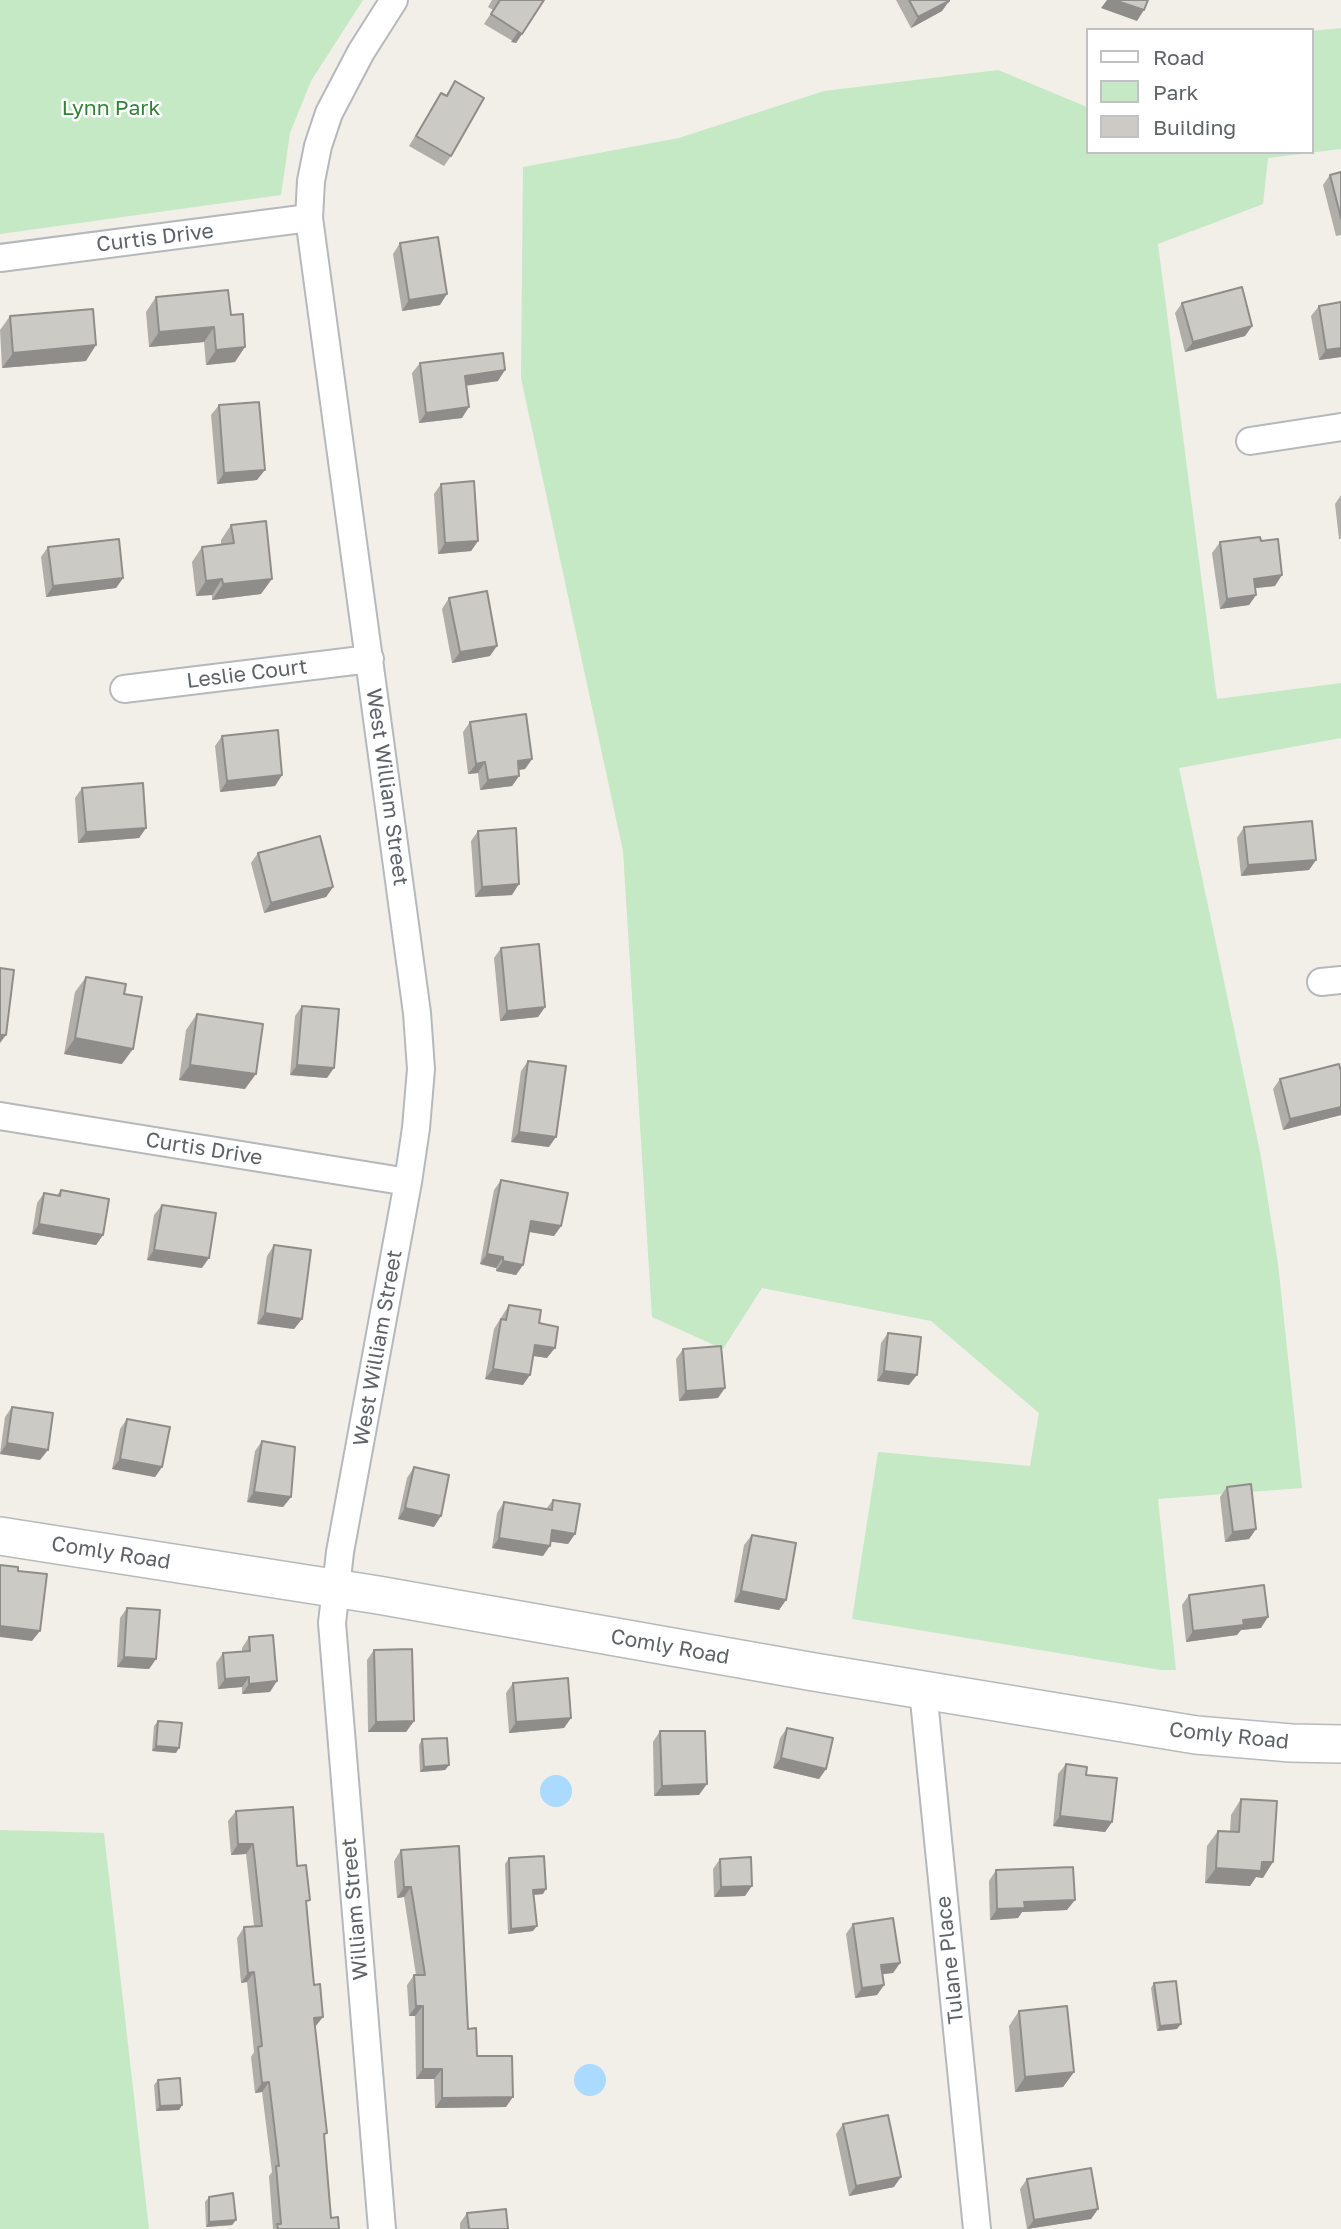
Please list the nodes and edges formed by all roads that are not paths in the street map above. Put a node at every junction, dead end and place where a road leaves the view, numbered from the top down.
1 (394, 0) edge
2 (309, 218) junction
3 (0, 258) edge
4 (1341, 427) edge
5 (1250, 441) dead end
6 (370, 659) junction
7 (124, 689) dead end
8 (0, 1116) edge
9 (408, 1182) junction
10 (0, 1536) edge
11 (334, 1589) junction
12 (923, 1690) junction
13 (1341, 1744) edge
14 (382, 2229) edge
15 (977, 2229) edge

1 - 2 street, West William Street
2 - 3 street, Curtis Drive
2 - 6 street, West William Street
4 - 5 street
6 - 7 street, Leslie Court
6 - 9 street, West William Street
8 - 9 street, Curtis Drive
9 - 11 street, West William Street
10 - 11 main road, Comly Road
11 - 12 main road, Comly Road
11 - 14 street, William Street
12 - 13 main road, Comly Road
12 - 15 street, Tulane Place

